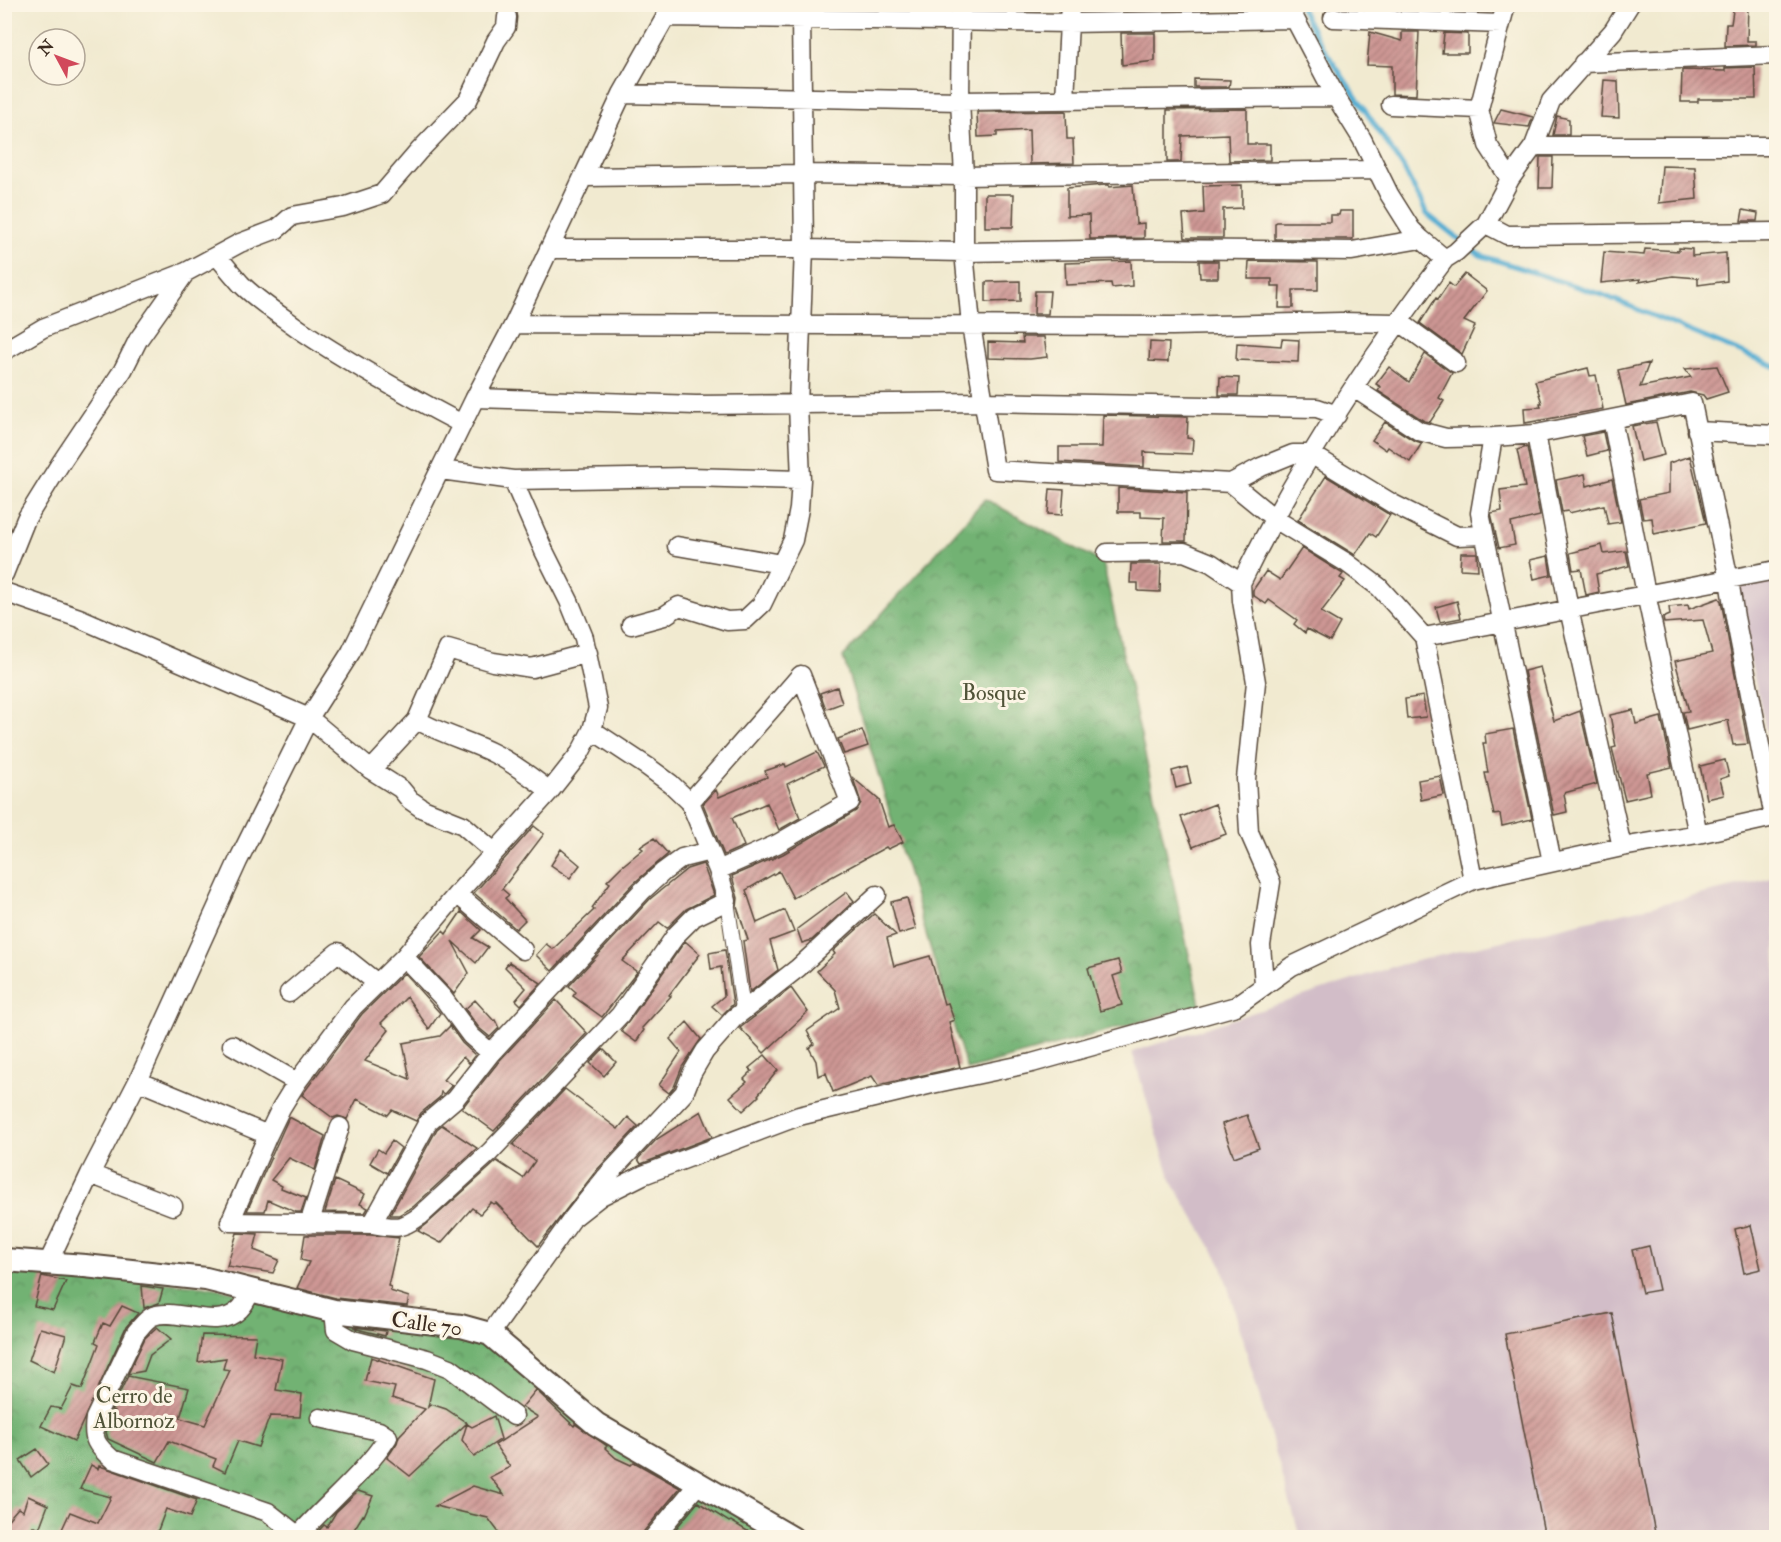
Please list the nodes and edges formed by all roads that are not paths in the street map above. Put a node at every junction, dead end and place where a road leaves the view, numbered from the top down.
1 (1506, 4) edge
2 (1630, 4) edge
3 (669, 10) edge
4 (1291, 12) edge
5 (961, 13) edge
6 (1070, 14) edge
7 (507, 17) dead end
8 (1333, 18) dead end
9 (801, 19) junction
10 (1501, 24) junction
11 (1776, 55) edge
12 (1583, 63) junction
13 (622, 94) junction
14 (1336, 97) junction
15 (802, 98) junction
16 (1065, 99) junction
17 (960, 101) junction
18 (1392, 105) dead end
19 (1479, 109) junction
20 (1534, 146) junction
21 (1776, 146) edge
22 (1377, 170) junction
23 (803, 174) junction
24 (964, 176) junction
25 (585, 177) junction
26 (1510, 179) junction
27 (1485, 224) junction
28 (1776, 232) edge
29 (1421, 239) junction
30 (549, 249) junction
31 (804, 249) junction
32 (964, 252) junction
33 (217, 256) junction
34 (1451, 256) junction
35 (186, 272) junction
36 (1396, 323) junction
37 (514, 324) junction
38 (799, 326) junction
39 (970, 326) junction
40 (4, 351) edge
41 (1456, 363) dead end
42 (1354, 388) junction
43 (475, 398) junction
44 (984, 402) junction
45 (798, 404) junction
46 (1337, 414) junction
47 (1612, 419) junction
48 (462, 424) junction
49 (1697, 431) junction
50 (1536, 434) junction
51 (1776, 435) edge
52 (1493, 437) junction
53 (1311, 454) junction
54 (441, 470) junction
55 (513, 480) junction
56 (801, 480) junction
57 (1231, 483) junction
58 (1275, 519) junction
59 (1483, 535) junction
60 (677, 546) dead end
61 (1107, 553) dead end
62 (782, 564) junction
63 (1776, 570) edge
64 (4, 574) edge
65 (1730, 580) junction
66 (1241, 583) junction
67 (4, 592) edge
68 (1646, 594) junction
69 (1569, 609) junction
70 (1502, 622) junction
71 (631, 625) dead end
72 (1424, 637) junction
73 (588, 653) junction
74 (309, 718) junction
75 (417, 720) junction
76 (592, 730) junction
77 (371, 770) junction
78 (550, 791) junction
79 (690, 802) junction
80 (1698, 834) junction
81 (1622, 847) junction
82 (711, 851) junction
83 (494, 852) junction
84 (1552, 862) junction
85 (718, 870) junction
86 (1473, 880) junction
87 (457, 894) junction
88 (877, 896) dead end
89 (727, 900) junction
90 (523, 950) dead end
91 (404, 957) junction
92 (377, 983) junction
93 (1264, 984) junction
94 (289, 993) dead end
95 (743, 1009) junction
96 (232, 1045) dead end
97 (491, 1053) junction
98 (138, 1081) junction
99 (297, 1082) junction
100 (340, 1127) dead end
101 (268, 1135) junction
102 (90, 1174) junction
103 (173, 1206) dead end
104 (573, 1218) junction
105 (309, 1224) junction
106 (372, 1224) junction
107 (4, 1260) edge
108 (48, 1263) junction
109 (252, 1289) junction
110 (334, 1311) junction
111 (490, 1334) junction
112 (514, 1416) dead end
113 (320, 1418) dead end
114 (699, 1483) junction
115 (300, 1536) edge
116 (653, 1538) edge
117 (792, 1538) edge

1 - 10 street
2 - 12 street
3 - 9 street
3 - 13 street
4 - 6 street
4 - 14 street
5 - 6 street
5 - 9 street
5 - 17 street
6 - 16 street
7 - 33 street
8 - 10 street
9 - 15 street
10 - 19 street
11 - 12 street
12 - 20 street
13 - 15 street
13 - 25 street
14 - 16 street
14 - 22 street
15 - 17 street
15 - 23 street
16 - 17 street
17 - 24 street
18 - 19 street
19 - 26 street
20 - 21 street
20 - 26 street
22 - 24 street
22 - 29 street
23 - 24 street
23 - 25 street
23 - 31 street
24 - 32 street
25 - 30 street
26 - 27 street
27 - 28 street
27 - 34 street
29 - 32 street
29 - 34 street
30 - 31 street
30 - 37 street
31 - 32 street
31 - 38 street
32 - 39 street
33 - 35 street
33 - 48 street
34 - 36 street
35 - 40 street
35 - 64 street
36 - 39 street
36 - 41 street
36 - 42 street
37 - 38 street
37 - 43 street
38 - 39 street
38 - 45 street
39 - 44 street
42 - 46 street
42 - 52 street
43 - 45 street
43 - 48 street
44 - 45 street
44 - 46 street
44 - 57 street
45 - 56 street
46 - 53 street
47 - 49 street
47 - 50 street
47 - 68 street
48 - 54 street
49 - 51 street
49 - 65 street
50 - 52 street
50 - 69 street
52 - 59 street
53 - 57 street
53 - 58 street
53 - 59 street
54 - 55 street
54 - 74 street
55 - 56 street
55 - 73 street
56 - 62 street
57 - 58 street
58 - 66 street
58 - 72 street
59 - 70 street
60 - 62 street
61 - 66 street
62 - 71 street
63 - 65 street
65 - 68 street
65 - 80 street
66 - 93 street
67 - 74 street
68 - 69 street
68 - 80 street
69 - 70 street
69 - 81 street
70 - 72 street
70 - 84 street
72 - 86 street
73 - 75 street
73 - 76 street
74 - 77 street
74 - 98 street
75 - 77 street
75 - 78 street
76 - 78 street
76 - 79 street
77 - 83 street
78 - 83 street
79 - 82 street
79 - 85 street
80 - 81 street
81 - 84 street
82 - 85 street
82 - 97 street
83 - 87 street
84 - 86 street
85 - 89 street
86 - 93 street
87 - 90 street
87 - 91 street
88 - 95 street
89 - 95 street
89 - 106 street
91 - 92 street
91 - 97 street
92 - 94 street
92 - 99 street
93 - 104 street
95 - 104 street
96 - 99 street
97 - 106 street
98 - 101 street
98 - 102 street
99 - 101 street
100 - 105 street
101 - 105 street
102 - 103 street
102 - 108 street
104 - 111 street
105 - 106 street
107 - 108 street, Calle 70
108 - 109 street, Calle 70
109 - 110 street, Calle 70
109 - 115 street
110 - 111 street, Calle 70
110 - 112 street
111 - 114 street, Calle 70
113 - 115 street
114 - 116 street
114 - 117 street, Calle 70

